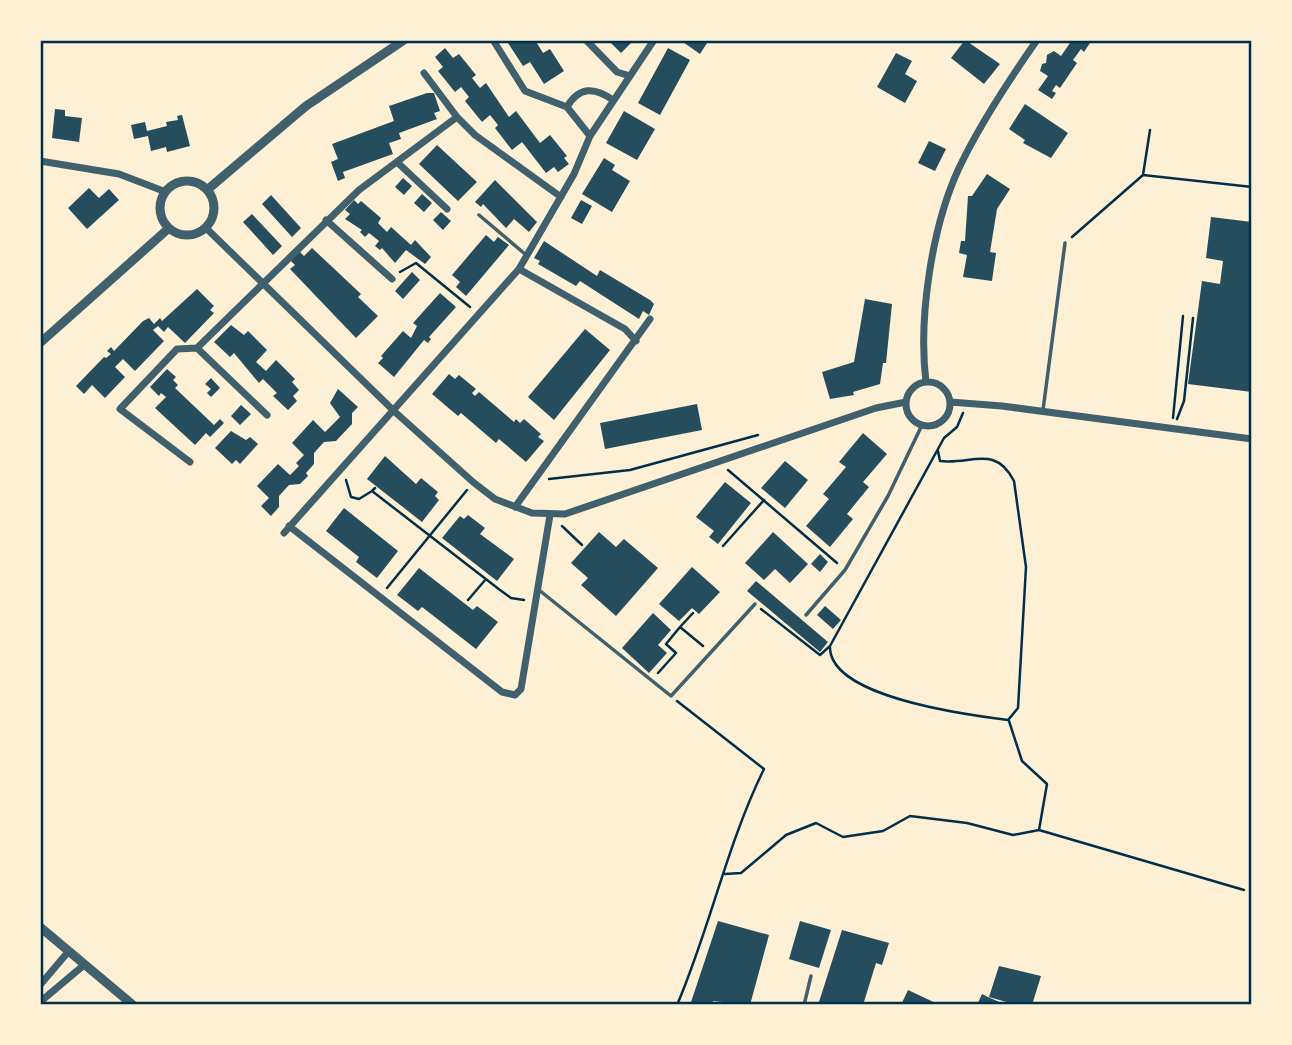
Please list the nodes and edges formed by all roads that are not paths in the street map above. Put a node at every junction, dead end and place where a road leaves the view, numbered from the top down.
1 (404, 40) edge
2 (494, 40) edge
3 (586, 40) edge
4 (654, 40) edge
5 (1037, 40) edge
6 (425, 73) dead end
7 (630, 76) junction
8 (613, 100) junction
9 (567, 107) junction
10 (457, 117) junction
11 (590, 136) junction
12 (40, 161) edge
13 (398, 163) junction
14 (207, 190) junction
15 (166, 192) junction
16 (561, 197) junction
17 (447, 209) dead end
18 (479, 215) dead end
19 (326, 220) junction
20 (169, 228) junction
21 (206, 228) junction
22 (1065, 243) road end
23 (527, 256) junction
24 (519, 269) junction
25 (392, 279) road end
26 (263, 281) junction
27 (650, 319) dead end
28 (636, 341) junction
29 (40, 343) edge
30 (197, 348) junction
31 (926, 382) junction
32 (906, 402) junction
33 (950, 402) junction
34 (395, 412) junction
35 (1043, 412) junction
36 (267, 415) dead end
37 (922, 425) junction
38 (1252, 439) edge
39 (190, 461) dead end
40 (515, 507) junction
41 (550, 515) junction
42 (538, 589) junction
43 (755, 604) road end
44 (806, 615) dead end
45 (40, 927) edge
46 (68, 951) junction
47 (84, 965) junction
48 (811, 976) dead end
49 (40, 985) edge
50 (40, 1002) edge
51 (133, 1005) edge
52 (804, 1005) edge

1 - 14 street
2 - 9 street
3 - 7 street
4 - 7 street
5 - 31 street
6 - 10 street
7 - 8 street
8 - 9 street
8 - 11 street
9 - 11 street
10 - 13 street
10 - 16 street
11 - 16 street
12 - 15 street
13 - 17 street
13 - 19 street
14 - 15 street
14 - 21 street
15 - 20 street
16 - 23 street
18 - 23 lane
19 - 25 street
19 - 26 street
20 - 21 street
20 - 29 street
21 - 26 street
22 - 35 lane
23 - 24 street
24 - 28 street
24 - 34 street
26 - 30 street
26 - 34 street
27 - 28 street
28 - 40 street
30 - 36 street
30 - 39 street
31 - 32 street
31 - 33 street
32 - 37 street
32 - 41 street
33 - 35 street
33 - 37 street
34 - 40 street
34 - 42 street
35 - 38 street
37 - 44 lane
40 - 41 street
41 - 42 street
42 - 43 lane
45 - 46 street
46 - 47 street
46 - 49 street
47 - 50 street
47 - 51 street
48 - 52 lane

